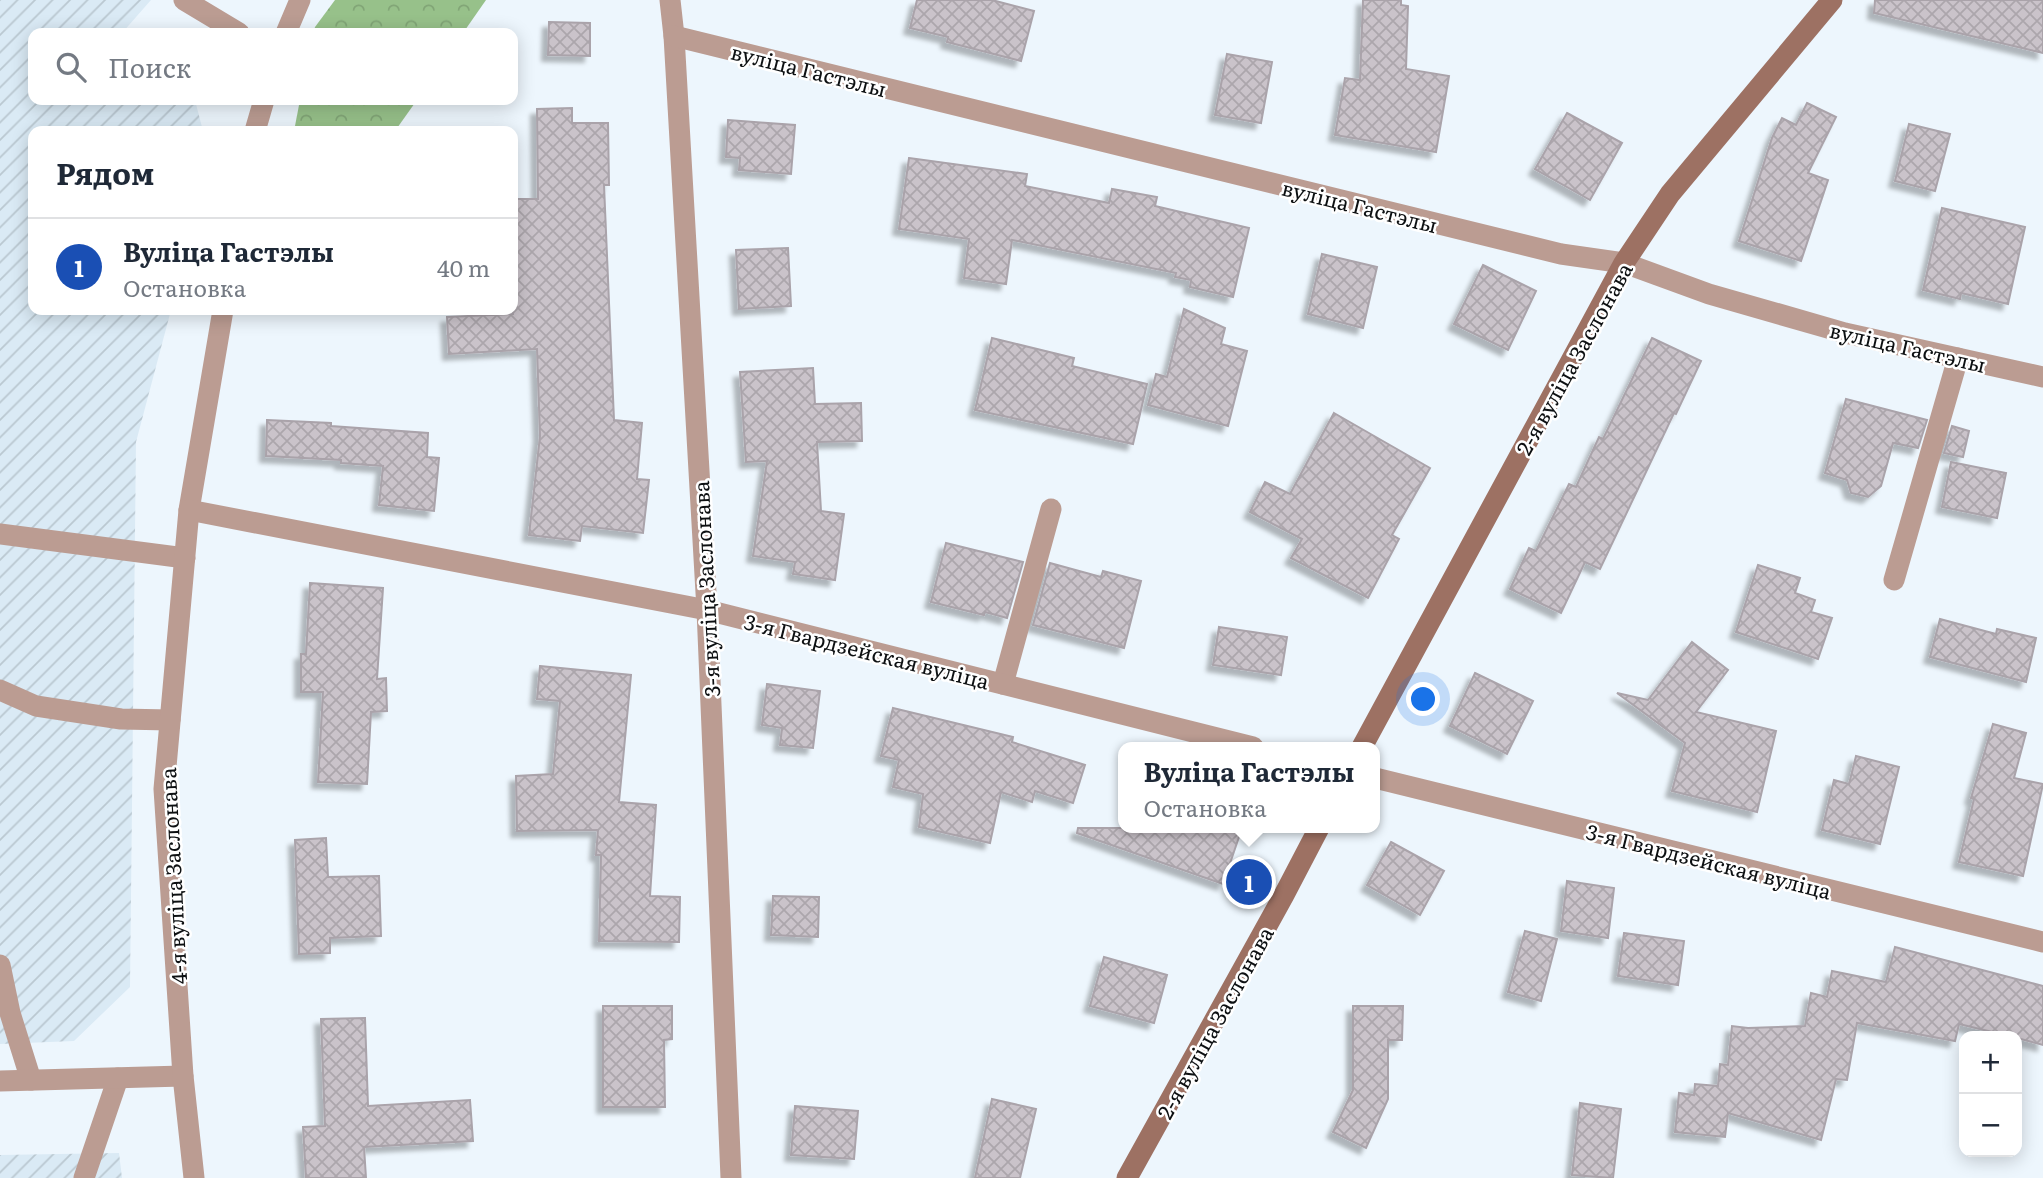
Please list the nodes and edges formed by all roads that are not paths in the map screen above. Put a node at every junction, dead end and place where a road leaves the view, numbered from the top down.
1 (184, 0) edge
2 (300, 0) edge
3 (670, 0) edge
4 (1832, 0) edge
5 (231, 28) edge
6 (288, 28) edge
7 (674, 36) junction
8 (263, 105) edge
9 (256, 126) edge
10 (1623, 263) junction
11 (222, 315) edge
12 (1958, 358) junction
13 (2043, 377) edge
14 (1051, 509) dead end
15 (189, 510) junction
16 (0, 534) edge
17 (185, 558) junction
18 (1894, 580) dead end
19 (707, 610) junction
20 (1003, 684) junction
21 (0, 690) edge
22 (170, 720) junction
23 (1233, 742) edge
24 (1365, 742) edge
25 (1380, 779) edge
26 (1316, 833) edge
27 (2043, 942) edge
28 (1, 972) edge
29 (183, 1076) junction
30 (118, 1078) junction
31 (31, 1080) junction
32 (0, 1081) edge
33 (83, 1178) edge
34 (194, 1178) edge
35 (731, 1178) edge
36 (1127, 1178) edge

1 - 5 street
2 - 6 street
3 - 7 street, 3-я вуліца Заслонава
4 - 10 main road, 2-я вуліца Заслонава
7 - 10 street, вуліца Гастэлы
7 - 19 street, 3-я вуліца Заслонава
8 - 9 street
10 - 12 street, вуліца Гастэлы
10 - 24 main road, 2-я вуліца Заслонава
11 - 15 street, 4-я вуліца Заслонава
12 - 13 street, вуліца Гастэлы
12 - 18 street
14 - 20 street
15 - 17 street, 4-я вуліца Заслонава
15 - 19 street, 3-я Гвардзейская вуліца
16 - 17 street
17 - 22 street, 4-я вуліца Заслонава
19 - 20 street, 3-я Гвардзейская вуліца
19 - 35 street, 3-я вуліца Заслонава
20 - 23 street, 3-я Гвардзейская вуліца
21 - 22 street
22 - 29 street, 4-я вуліца Заслонава
25 - 27 street, 3-я Гвардзейская вуліца
26 - 36 main road, 2-я вуліца Заслонава
28 - 31 street
29 - 30 street
29 - 34 street, 4-я вуліца Заслонава
30 - 31 street
30 - 33 street
31 - 32 street

